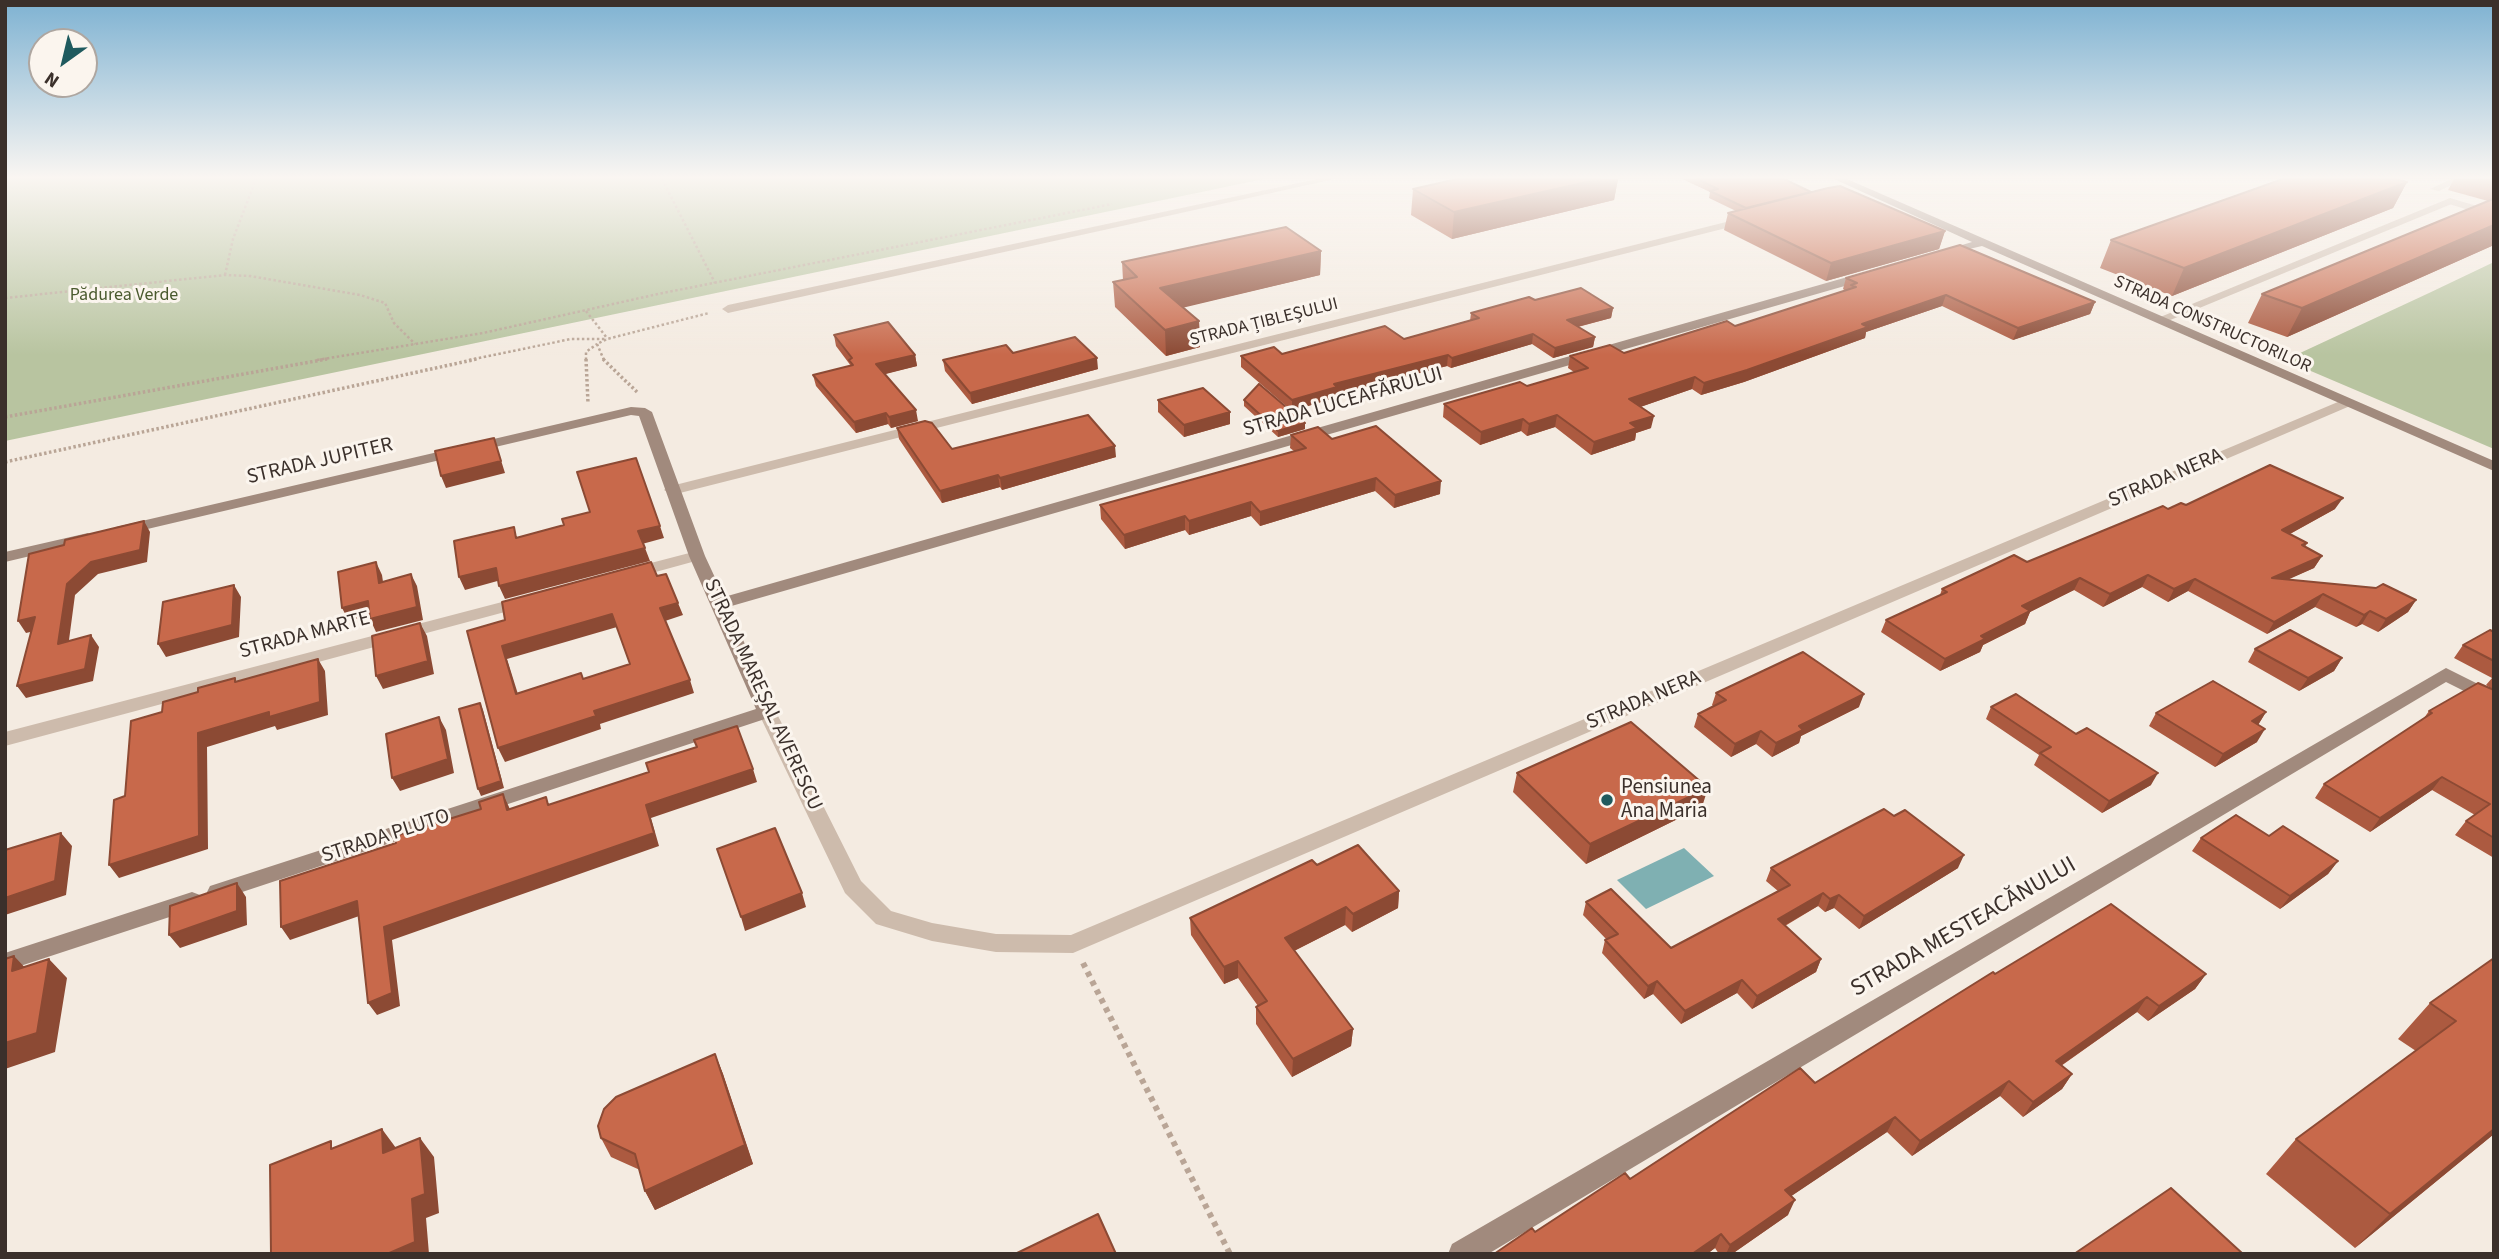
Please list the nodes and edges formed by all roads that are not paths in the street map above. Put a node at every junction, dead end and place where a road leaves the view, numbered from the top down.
1 (1058, 238) edge
2 (1675, 238) edge
3 (1969, 238) edge
4 (2360, 238) edge
5 (1980, 243) junction
6 (1929, 258) edge
7 (1877, 273) edge
8 (728, 309) road end
9 (2159, 320) junction
10 (2345, 403) junction
11 (645, 412) joint
12 (2494, 467) edge
13 (672, 490) junction
14 (697, 556) junction
15 (5, 557) edge
16 (618, 577) edge
17 (538, 598) edge
18 (718, 604) junction
19 (2494, 700) edge
20 (767, 712) junction
21 (5, 739) edge
22 (932, 932) joint
23 (5, 962) edge
24 (1462, 1254) edge

1 - 8 street
2 - 13 street, STRADA ȚIBLEȘULUI
3 - 5 street, STRADA CONSTRUCTORILOR
4 - 9 street
5 - 6 street
5 - 9 street, STRADA CONSTRUCTORILOR
7 - 18 street, STRADA LUCEAFĂRULUI
9 - 10 street, STRADA CONSTRUCTORILOR
10 - 12 street, STRADA CONSTRUCTORILOR
10 - 22 street, STRADA NERA
11 - 13 street, STRADA MAREȘAL AVERESCU
11 - 15 street, STRADA JUPITER
13 - 14 street, STRADA MAREȘAL AVERESCU
14 - 16 street
14 - 18 street, STRADA MAREȘAL AVERESCU
17 - 21 street, STRADA MARTE
18 - 20 street, STRADA MAREȘAL AVERESCU
19 - 24 street, STRADA MESTEACĂNULUI
20 - 22 street, STRADA MAREȘAL AVERESCU
20 - 23 street, STRADA PLUTO

